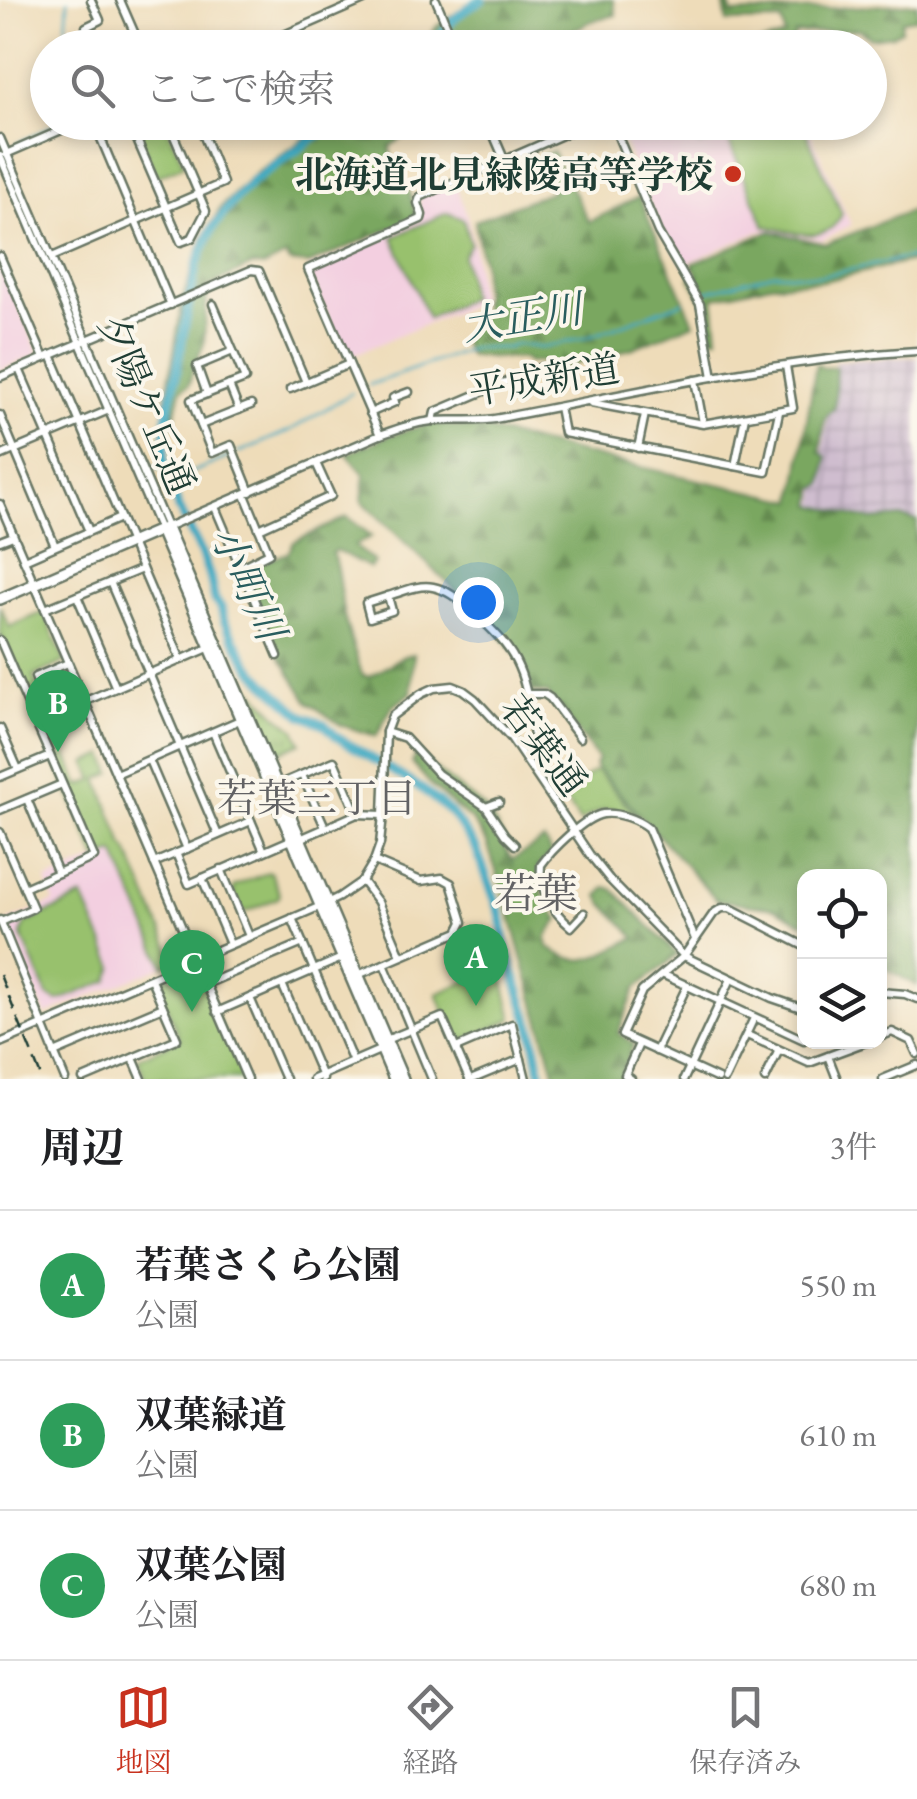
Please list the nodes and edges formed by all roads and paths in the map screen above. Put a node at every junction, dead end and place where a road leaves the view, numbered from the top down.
1 (91, 0) edge
2 (120, 0) edge
3 (364, 0) edge
4 (436, 0) edge
5 (87, 30) edge
6 (133, 30) edge
7 (295, 30) edge
8 (448, 30) edge
9 (0, 138) edge
10 (39, 140) edge
11 (102, 140) edge
12 (137, 140) edge
13 (176, 140) edge
14 (205, 140) edge
15 (496, 140) edge
16 (549, 140) edge
17 (620, 140) edge
18 (2, 156) edge
19 (504, 159) junction
20 (198, 194) junction
21 (166, 207) junction
22 (136, 221) junction
23 (0, 256) edge
24 (52, 257) junction
25 (2, 267) edge
26 (213, 304) dead end
27 (171, 305) junction
28 (84, 342) junction
29 (233, 351) junction
30 (917, 351) edge
31 (48, 356) junction
32 (349, 364) junction
33 (786, 366) junction
34 (540, 367) dead end
35 (19, 369) junction
36 (0, 375) edge
37 (713, 377) junction
38 (695, 380) junction
39 (306, 382) junction
40 (229, 385) junction
41 (290, 388) dead end
42 (409, 392) dead end
43 (207, 394) junction
44 (587, 402) junction
45 (251, 404) dead end
46 (559, 407) junction
47 (112, 409) junction
48 (239, 410) junction
49 (778, 412) junction
50 (370, 413) junction
51 (645, 414) junction
52 (0, 416) edge
53 (744, 418) junction
54 (433, 421) junction
55 (79, 423) junction
56 (703, 424) junction
57 (201, 426) junction
58 (380, 435) junction
59 (46, 436) junction
60 (638, 448) junction
61 (14, 450) junction
62 (0, 456) edge
63 (316, 463) junction
64 (735, 466) junction
65 (247, 494) junction
66 (0, 504) edge
67 (215, 507) junction
68 (120, 518) junction
69 (168, 527) junction
70 (259, 529) junction
71 (88, 531) junction
72 (13, 536) junction
73 (0, 541) edge
74 (131, 542) junction
75 (55, 546) junction
76 (24, 560) junction
77 (240, 566) junction
78 (142, 568) junction
79 (110, 582) junction
80 (34, 585) junction
81 (78, 596) junction
82 (388, 596) dead end
83 (0, 599) edge
84 (45, 609) junction
85 (0, 640) edge
86 (213, 646) junction
87 (278, 656) dead end
88 (4, 660) edge
89 (181, 660) junction
90 (68, 663) junction
91 (149, 674) junction
92 (116, 688) junction
93 (528, 694) junction
94 (84, 702) junction
95 (244, 718) junction
96 (0, 728) edge
97 (213, 732) junction
98 (386, 732) junction
99 (580, 738) dead end
100 (181, 746) junction
101 (50, 756) junction
102 (149, 760) junction
103 (18, 770) junction
104 (116, 774) junction
105 (302, 775) junction
106 (536, 775) junction
107 (0, 778) edge
108 (62, 784) junction
109 (274, 787) junction
110 (27, 799) junction
111 (499, 802) dead end
112 (486, 807) junction
113 (0, 810) edge
114 (357, 814) junction
115 (383, 815) junction
116 (251, 821) junction
117 (325, 828) junction
118 (0, 832) edge
119 (574, 832) junction
120 (218, 834) junction
121 (296, 839) junction
122 (516, 845) dead end
123 (187, 848) junction
124 (264, 851) junction
125 (176, 854) junction
126 (374, 861) junction
127 (154, 863) junction
128 (221, 870) junction
129 (58, 872) junction
130 (202, 878) junction
131 (362, 881) junction
132 (24, 888) junction
133 (324, 904) junction
134 (584, 913) dead end
135 (292, 918) junction
136 (0, 921) edge
137 (249, 936) junction
138 (696, 940) junction
139 (797, 942) edge
140 (302, 943) junction
141 (230, 944) junction
142 (346, 956) junction
143 (401, 956) junction
144 (684, 956) junction
145 (195, 959) junction
146 (384, 964) junction
147 (314, 969) junction
148 (664, 975) junction
149 (355, 976) junction
150 (151, 978) junction
151 (731, 979) junction
152 (206, 984) junction
153 (282, 984) junction
154 (687, 986) junction
155 (887, 993) edge
156 (250, 998) junction
157 (917, 999) edge
158 (721, 1002) junction
159 (163, 1007) junction
160 (797, 1007) edge
161 (218, 1012) junction
162 (754, 1018) junction
163 (42, 1025) junction
164 (411, 1030) junction
165 (887, 1034) edge
166 (747, 1035) junction
167 (797, 1036) edge
168 (1, 1040) edge
169 (639, 1044) junction
170 (384, 1045) junction
171 (456, 1048) junction
172 (845, 1049) edge
173 (779, 1050) junction
174 (656, 1051) junction
175 (54, 1053) junction
176 (917, 1054) edge
177 (828, 1056) junction
178 (133, 1058) junction
179 (521, 1059) junction
180 (353, 1062) junction
181 (917, 1065) edge
182 (690, 1066) junction
183 (319, 1078) edge
184 (396, 1078) edge
185 (65, 1079) edge
186 (83, 1079) edge
187 (142, 1079) edge
188 (247, 1079) edge
189 (284, 1079) edge
190 (432, 1079) edge
191 (471, 1079) edge
192 (526, 1079) edge
193 (631, 1079) edge
194 (684, 1079) edge
195 (722, 1079) edge
196 (765, 1079) edge
197 (837, 1079) edge
198 (882, 1079) edge

1 - 5 street
2 - 6 street
3 - 7 street
4 - 8 street
9 - 18 street, 夕陽ケ丘通
10 - 18 street
11 - 22 street
12 - 21 street
13 - 20 street
14 - 20 street
15 - 19 street
16 - 19 street
17 - 37 street
18 - 24 street, 夕陽ケ丘通
18 - 28 street, 夕陽ケ丘通
19 - 32 street
20 - 21 street
20 - 21 street
21 - 22 street
22 - 24 street
22 - 27 street
23 - 25 street
24 - 28 street, 夕陽ケ丘通
25 - 31 street
26 - 29 street
27 - 28 street
27 - 39 street
28 - 31 street
28 - 47 street, 夕陽ケ丘通
29 - 40 street
29 - 43 street
30 - 33 street, 平成新道
31 - 35 street
31 - 55 street
32 - 39 street
32 - 50 street
33 - 37 street, 平成新道
33 - 49 street
34 - 54 street
35 - 36 street
35 - 59 street
37 - 38 street, 平成新道
38 - 44 street, 平成新道
38 - 56 street
39 - 41 street
40 - 43 street
40 - 48 street
42 - 50 street
43 - 57 street
44 - 46 street, 平成新道
44 - 51 street
45 - 48 street
46 - 54 street, 平成新道
46 - 60 street
47 - 55 street
47 - 69 street, 夕陽ケ丘通
48 - 57 street
49 - 53 street
49 - 64 street
50 - 58 street
51 - 56 street
51 - 60 street
52 - 61 street
53 - 56 street
53 - 64 street
54 - 58 street, 平成新道
55 - 59 street
55 - 68 street
57 - 65 street
58 - 63 street, 平成新道
59 - 61 street
59 - 71 street
60 - 64 street
61 - 62 street
61 - 75 street
63 - 65 street, 平成新道
63 - 70 street
65 - 67 street, 平成新道
65 - 70 street
66 - 72 street
67 - 69 street, 平成新道
67 - 77 street
68 - 71 street
68 - 74 street
69 - 74 main road
69 - 86 main road, 夕陽ケ丘通
70 - 77 street
71 - 75 street
72 - 73 street
72 - 76 street
74 - 78 street
74 - 80 main road
75 - 76 street
76 - 80 street
77 - 87 street
78 - 79 street
78 - 89 street
79 - 81 street
79 - 91 street
80 - 83 main road
80 - 84 street
81 - 84 street
81 - 92 street
82 - 93 street
84 - 90 street
85 - 88 street
86 - 89 street
86 - 95 main road, 夕陽ケ丘通
88 - 101 street
89 - 91 street
90 - 94 street
90 - 94 street
91 - 92 street
91 - 100 street
92 - 94 street
93 - 99 street
93 - 106 street
94 - 104 street
95 - 97 street
95 - 109 main road, 夕陽ケ丘通
96 - 103 street
97 - 100 street
97 - 116 street
98 - 106 street, 若葉通
98 - 112 street
98 - 115 street
100 - 102 street
100 - 120 street
101 - 103 street
101 - 108 street
102 - 104 street
102 - 123 street
103 - 107 street
104 - 127 street
105 - 109 street
105 - 114 street
105 - 117 street
106 - 119 street, 若葉通
108 - 110 street
108 - 129 street
109 - 121 main road, 夕陽ケ丘通
110 - 113 street
110 - 129 street
111 - 112 street
112 - 122 street
114 - 115 street
114 - 117 street
115 - 126 street
116 - 120 street
116 - 124 street
117 - 121 street
118 - 132 street
119 - 134 street
119 - 138 street
119 - 144 street, 若葉通
120 - 123 street
121 - 124 street
121 - 133 main road, 夕陽ケ丘通
123 - 125 street
124 - 128 street
125 - 127 street
125 - 130 street
126 - 131 street
126 - 143 street
127 - 145 street
128 - 130 street
128 - 137 street
129 - 132 street
130 - 141 street
131 - 133 street
131 - 143 street
132 - 136 street
133 - 135 street
133 - 142 main road, 夕陽ケ丘通
135 - 137 street
135 - 140 street
136 - 163 street
137 - 141 street
138 - 139 street
138 - 144 street
140 - 147 street
140 - 152 street
141 - 145 street
142 - 147 street
142 - 149 main road, 夕陽ケ丘通
143 - 146 street
144 - 148 street
144 - 151 street, 若葉通
145 - 150 street
145 - 152 street
146 - 149 street
146 - 164 street
147 - 153 street
147 - 180 street
148 - 154 street
148 - 169 street
149 - 170 main road, 夕陽ケ丘通
150 - 159 street
150 - 163 street
151 - 158 street
151 - 160 street, 若葉通
152 - 161 street
153 - 156 street
153 - 183 street
154 - 158 street
154 - 174 street
155 - 157 street
156 - 161 street
156 - 189 street
158 - 162 street
158 - 182 street
159 - 175 street
159 - 178 street
161 - 188 street
162 - 166 street
162 - 167 street
163 - 168 street
163 - 175 street
164 - 170 street
164 - 171 street
164 - 190 street
165 - 176 street
166 - 173 street
166 - 195 street
169 - 174 street
169 - 193 street
170 - 180 street
170 - 184 main road, 夕陽ケ丘通
171 - 179 street
171 - 191 street
172 - 177 street
173 - 177 street
173 - 196 street
174 - 182 street
175 - 185 street
177 - 197 street
178 - 186 street
178 - 187 street
179 - 191 street
179 - 192 street
180 - 183 street
181 - 198 street
182 - 194 street
182 - 195 street

